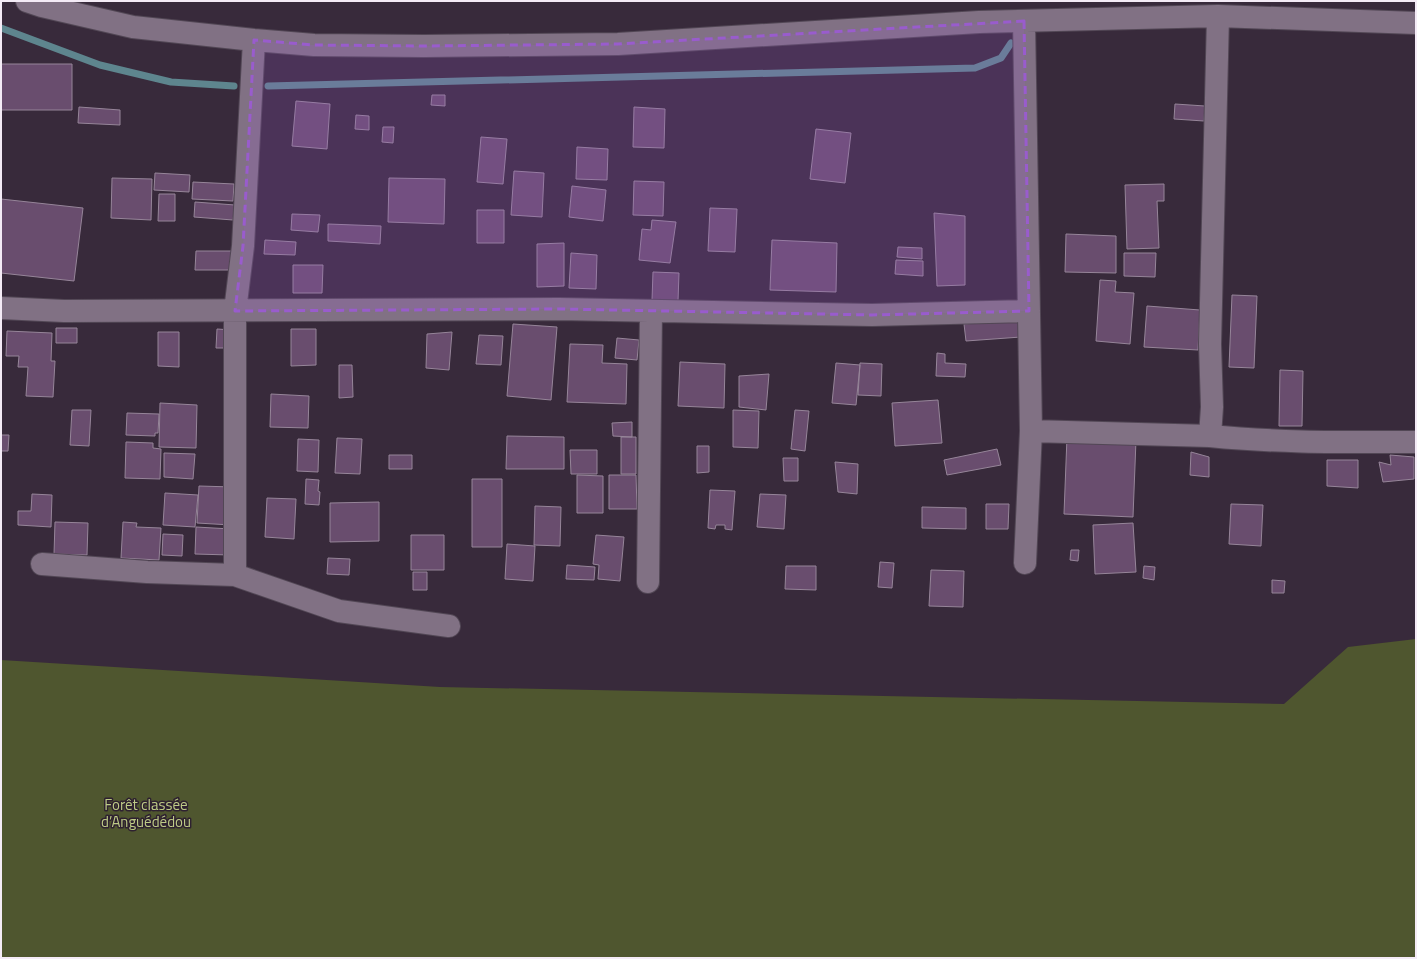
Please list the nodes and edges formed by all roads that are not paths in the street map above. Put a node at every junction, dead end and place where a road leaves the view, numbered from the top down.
1 (27, 1) edge
2 (1218, 16) junction
3 (1024, 21) junction
4 (1416, 23) edge
5 (254, 40) junction
6 (1, 308) edge
7 (1029, 310) junction
8 (235, 311) junction
9 (651, 311) junction
10 (1031, 431) junction
11 (1210, 436) junction
12 (1416, 442) edge
13 (1025, 563) dead end
14 (42, 564) dead end
15 (235, 575) junction
16 (648, 582) dead end
17 (449, 626) dead end

1 - 5 street
2 - 3 street
2 - 4 street
2 - 11 street
3 - 5 street
3 - 7 street
5 - 8 street
6 - 8 street
7 - 9 street
7 - 10 street
8 - 9 street
8 - 15 street
9 - 16 street
10 - 11 street
10 - 13 street
11 - 12 street
14 - 15 street
15 - 17 street

